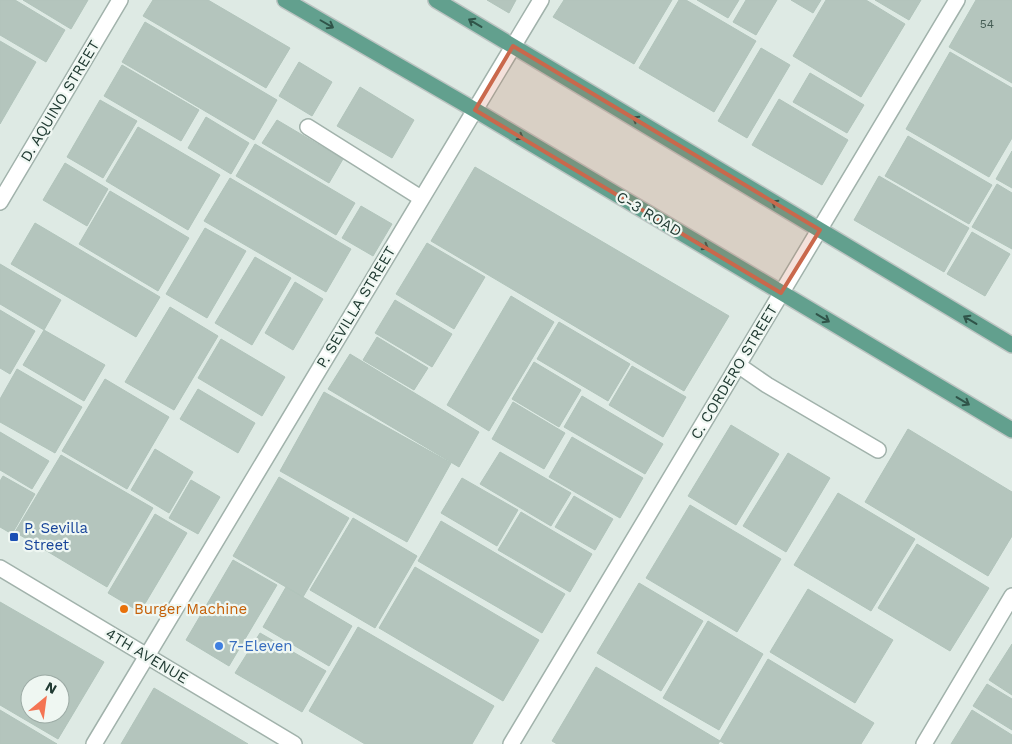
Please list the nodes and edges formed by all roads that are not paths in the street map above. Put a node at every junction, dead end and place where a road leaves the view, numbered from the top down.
1 (120, 0) edge
2 (285, 0) edge
3 (436, 0) edge
4 (541, 0) edge
5 (957, 0) edge
6 (513, 46) junction
7 (475, 110) junction
8 (308, 127) dead end
9 (421, 198) junction
10 (0, 202) edge
11 (820, 230) junction
12 (781, 293) junction
13 (1012, 345) edge
14 (738, 364) junction
15 (1012, 430) edge
16 (878, 450) dead end
17 (0, 568) edge
18 (1012, 596) edge
19 (147, 656) junction
20 (94, 744) edge
21 (294, 744) edge
22 (512, 744) edge
23 (924, 744) edge

1 - 10 street, D. AQUINO STREET
2 -> 7 main road, C-3 ROAD
6 -> 3 main road
4 - 6 street, P. SEVILLA STREET
5 - 11 street, C. CORDERO STREET
6 - 7 street, P. SEVILLA STREET
11 -> 6 main road
7 - 9 street, P. SEVILLA STREET
7 -> 12 main road, C-3 ROAD
8 - 9 street
9 - 19 street, P. SEVILLA STREET
11 - 12 street, C. CORDERO STREET
13 -> 11 main road
12 - 14 street, C. CORDERO STREET
12 -> 15 main road, C-3 ROAD
14 - 16 street
14 - 22 street, C. CORDERO STREET
17 - 19 street, 4TH AVENUE
18 - 23 street
19 - 20 street, P. SEVILLA STREET
19 - 21 street, 4TH AVENUE

